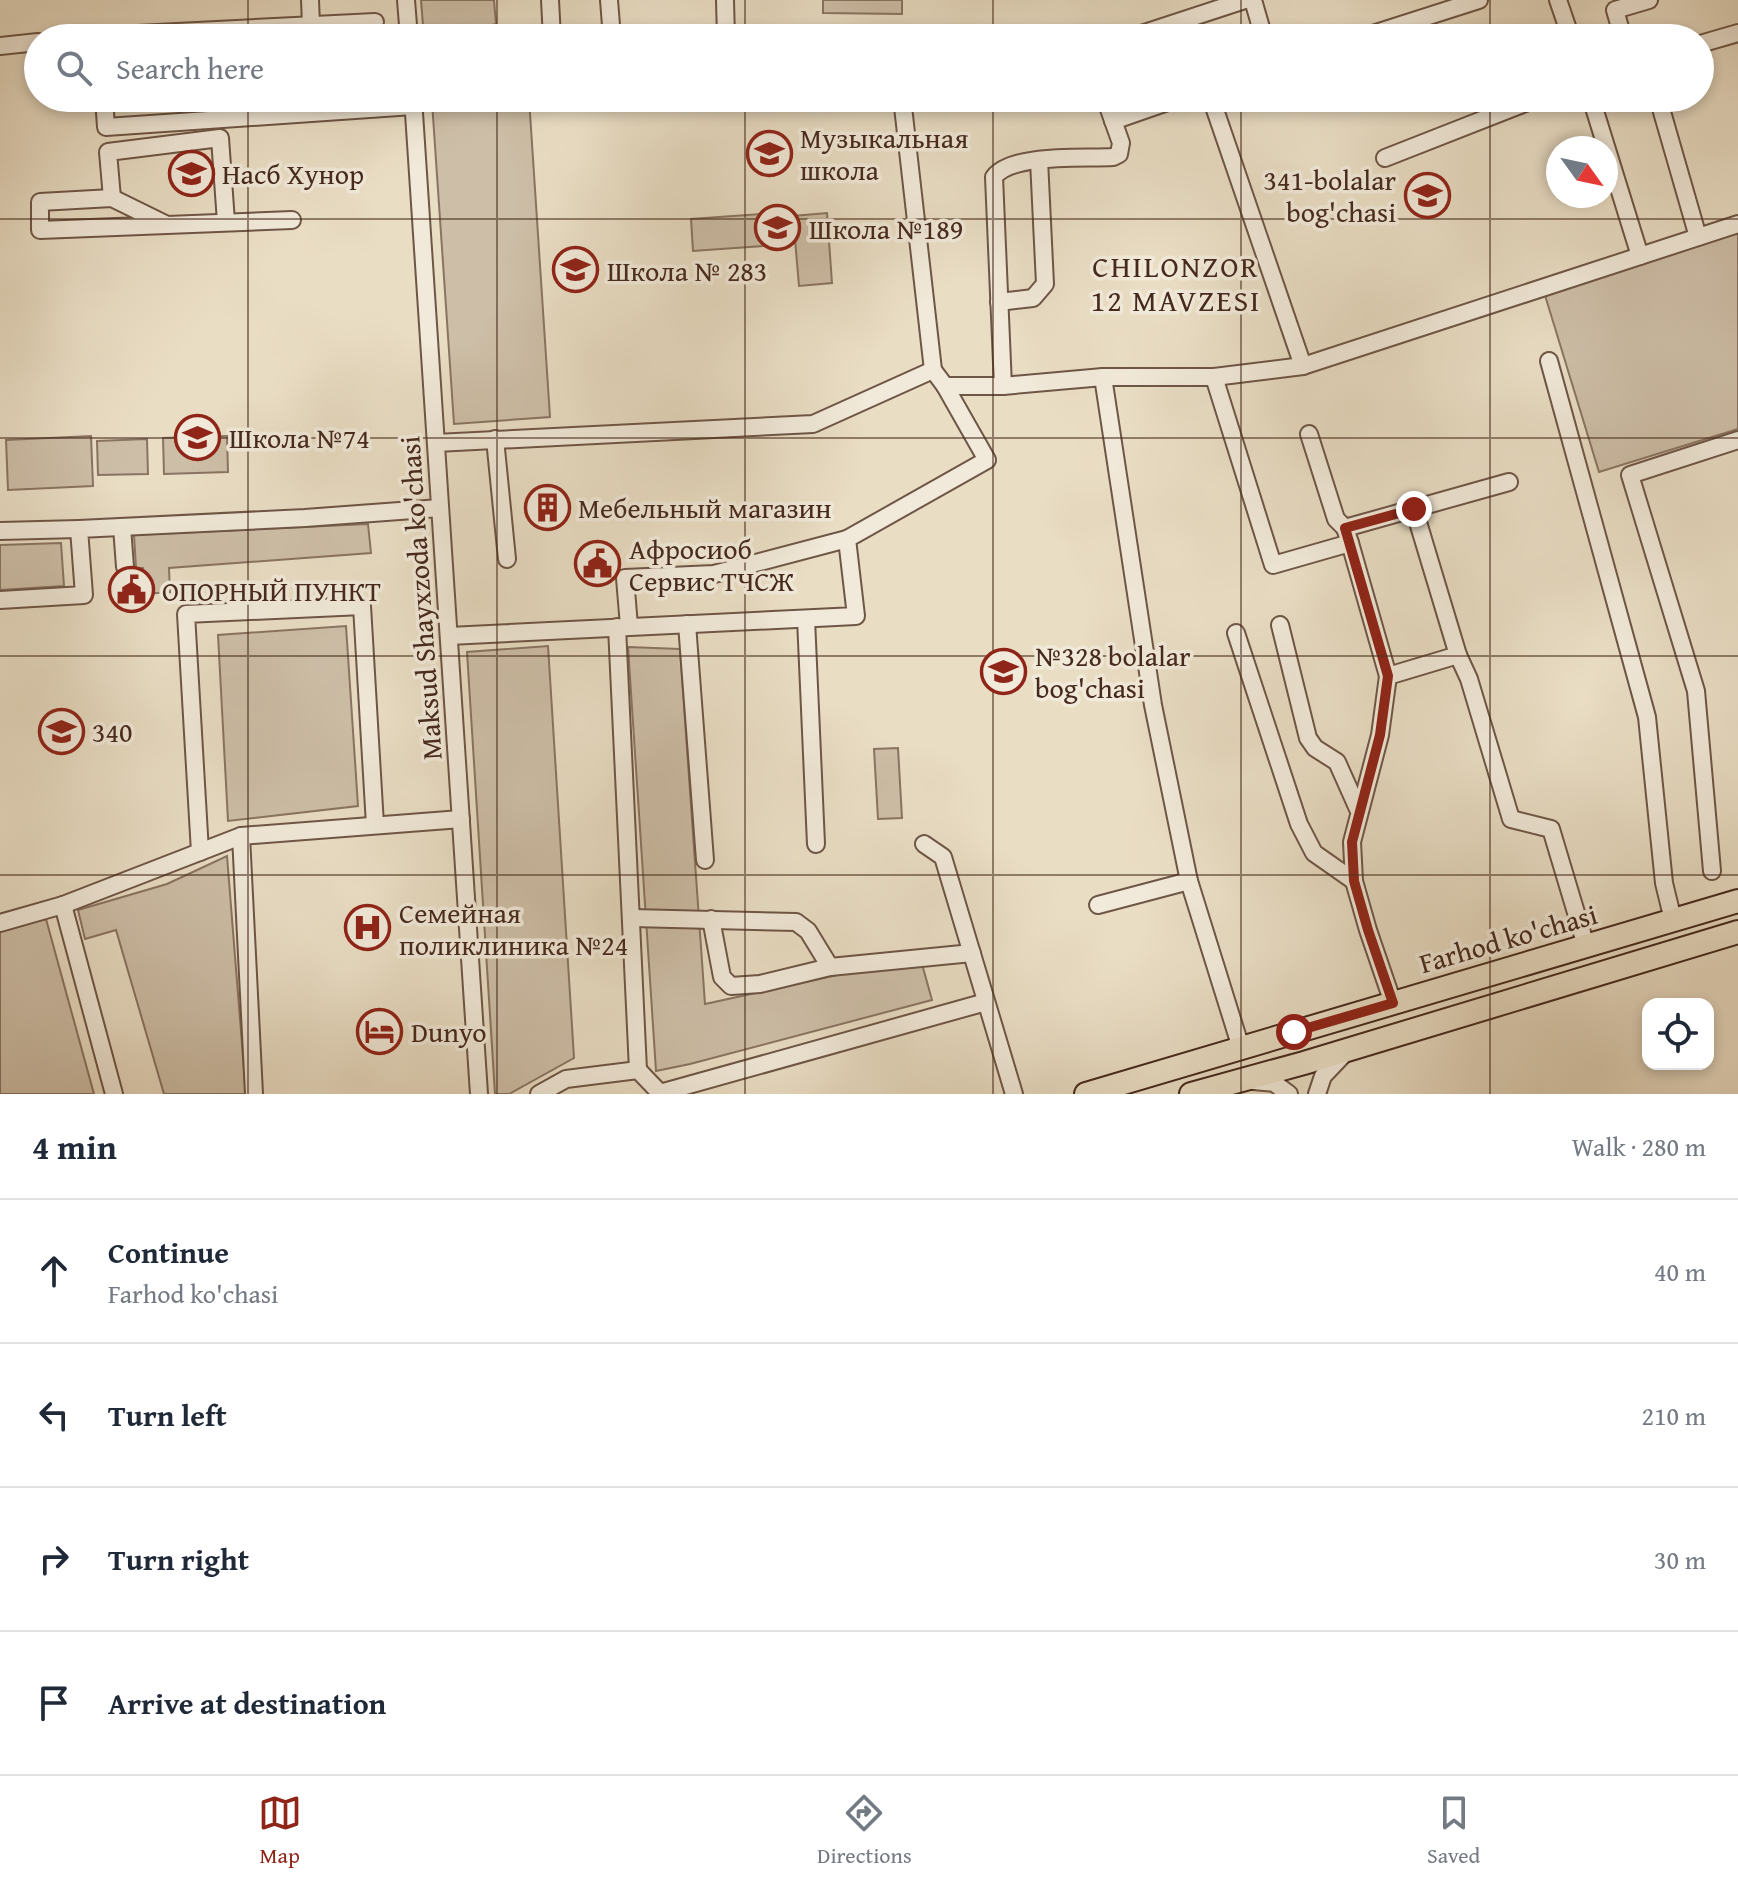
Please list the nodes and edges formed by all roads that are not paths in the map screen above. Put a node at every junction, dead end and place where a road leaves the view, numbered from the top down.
1 (310, 0) edge
2 (406, 0) edge
3 (550, 0) edge
4 (609, 0) edge
5 (725, 0) edge
6 (1245, 0) edge
7 (1253, 0) edge
8 (1479, 0) edge
9 (1558, 0) edge
10 (1649, 0) edge
11 (375, 22) dead end
12 (311, 24) edge
13 (332, 24) edge
14 (408, 24) edge
15 (551, 24) edge
16 (611, 24) edge
17 (726, 24) edge
18 (1172, 24) edge
19 (1260, 24) edge
20 (1404, 24) edge
21 (1566, 24) edge
22 (1619, 24) edge
23 (1738, 33) edge
24 (1714, 40) edge
25 (24, 43) edge
26 (0, 46) edge
27 (105, 112) edge
28 (290, 112) edge
29 (414, 112) edge
30 (904, 112) edge
31 (1110, 112) edge
32 (1139, 112) edge
33 (1216, 112) edge
34 (1502, 112) edge
35 (1595, 112) edge
36 (1662, 112) edge
37 (1113, 121) junction
38 (106, 127) junction
39 (108, 152) junction
40 (1385, 158) dead end
41 (1039, 160) junction
42 (112, 198) junction
43 (292, 220) dead end
44 (226, 222) junction
45 (165, 224) junction
46 (1738, 224) edge
47 (1698, 237) junction
48 (1640, 256) junction
49 (999, 302) junction
50 (1549, 361) dead end
51 (1303, 366) junction
52 (933, 370) junction
53 (1103, 377) junction
54 (1214, 377) junction
55 (945, 386) junction
56 (1003, 386) junction
57 (1309, 434) dead end
58 (495, 439) junction
59 (1738, 440) edge
60 (436, 443) junction
61 (1509, 482) dead end
62 (440, 508) junction
63 (1414, 509) junction
64 (122, 527) junction
65 (79, 529) junction
66 (0, 531) edge
67 (1348, 536) junction
68 (847, 539) junction
69 (507, 559) dead end
70 (125, 567) dead end
71 (0, 600) edge
72 (806, 619) junction
73 (687, 624) junction
74 (1280, 625) dead end
75 (623, 627) junction
76 (1236, 633) dead end
77 (449, 636) junction
78 (1458, 655) junction
79 (1388, 676) junction
80 (1358, 809) junction
81 (461, 819) junction
82 (375, 825) junction
83 (241, 836) junction
84 (816, 844) dead end
85 (924, 844) dead end
86 (200, 852) junction
87 (705, 860) dead end
88 (1712, 871) dead end
89 (1189, 881) junction
90 (1354, 881) junction
91 (1738, 901) edge
92 (63, 905) junction
93 (1098, 905) dead end
94 (632, 918) junction
95 (711, 919) junction
96 (1673, 920) junction
97 (0, 923) edge
98 (1738, 932) edge
99 (1586, 946) junction
100 (972, 953) junction
101 (830, 967) junction
102 (986, 1002) junction
103 (1393, 1003) junction
104 (1294, 1032) junction
105 (1241, 1048) junction
106 (1349, 1050) junction
107 (1304, 1063) junction
108 (638, 1070) junction
109 (1240, 1080) junction
110 (114, 1094) edge
111 (254, 1094) edge
112 (479, 1094) edge
113 (539, 1094) edge
114 (1014, 1094) edge
115 (1086, 1094) edge
116 (1191, 1094) edge
117 (1289, 1094) edge
118 (1316, 1094) edge

1 - 12 street
2 - 14 street
3 - 15 street
4 - 16 street
5 - 17 street
6 - 18 street
7 - 19 street
8 - 20 street
9 - 21 street
10 - 22 street
11 - 13 street
23 - 24 street
25 - 26 street
27 - 38 street
28 - 38 street
29 - 60 street, Maksud Shayxzoda ko'chasi
30 - 52 street
31 - 37 street
32 - 37 street
33 - 51 street
34 - 40 street
35 - 48 street
36 - 47 street
37 - 41 street
38 - 39 street
39 - 42 street
39 - 44 street
41 - 49 street
41 - 49 street
42 - 45 street
42 - 45 street
43 - 44 street
44 - 45 street
46 - 47 street
47 - 48 street
48 - 51 street
49 - 56 street
50 - 96 street
51 - 54 street
52 - 55 street
52 - 58 street
53 - 54 street
53 - 56 street
53 - 89 street
54 - 67 street
55 - 56 street
55 - 68 street
57 - 67 street
58 - 60 street
58 - 69 street
59 - 88 street
60 - 62 street, Maksud Shayxzoda ko'chasi
61 - 63 street
62 - 64 street
62 - 77 street, Maksud Shayxzoda ko'chasi
63 - 67 street
63 - 78 street
64 - 65 street
64 - 70 street
65 - 66 street
65 - 71 street
67 - 79 street
68 - 72 street
68 - 75 street
72 - 73 street
72 - 84 street
73 - 75 street
73 - 87 street
74 - 80 street
75 - 77 street
75 - 94 street
76 - 90 street
77 - 81 street, Maksud Shayxzoda ko'chasi
78 - 79 street
78 - 99 street
79 - 80 street
80 - 90 street
81 - 82 street
81 - 112 street, Maksud Shayxzoda ko'chasi
82 - 83 street
82 - 86 street
83 - 86 street
83 - 111 street
85 - 100 street
86 - 92 street
89 - 93 street
89 - 105 street
90 - 103 street
91 - 96 main road, Farhod ko'chasi
92 - 97 street
92 - 110 street
94 - 95 street
94 - 108 street
95 - 101 street
95 - 101 street
96 - 99 main road, Farhod ko'chasi
98 - 106 main road
99 - 103 main road, Farhod ko'chasi
100 - 101 street
100 - 102 street
102 - 108 street
102 - 114 street
103 - 104 main road, Farhod ko'chasi
104 - 105 main road, Farhod ko'chasi
104 - 107 main road
105 - 115 main road, Farhod ko'chasi
106 - 107 main road
106 - 118 street
107 - 109 main road
107 - 118 street
108 - 113 street
109 - 116 main road
109 - 117 street

